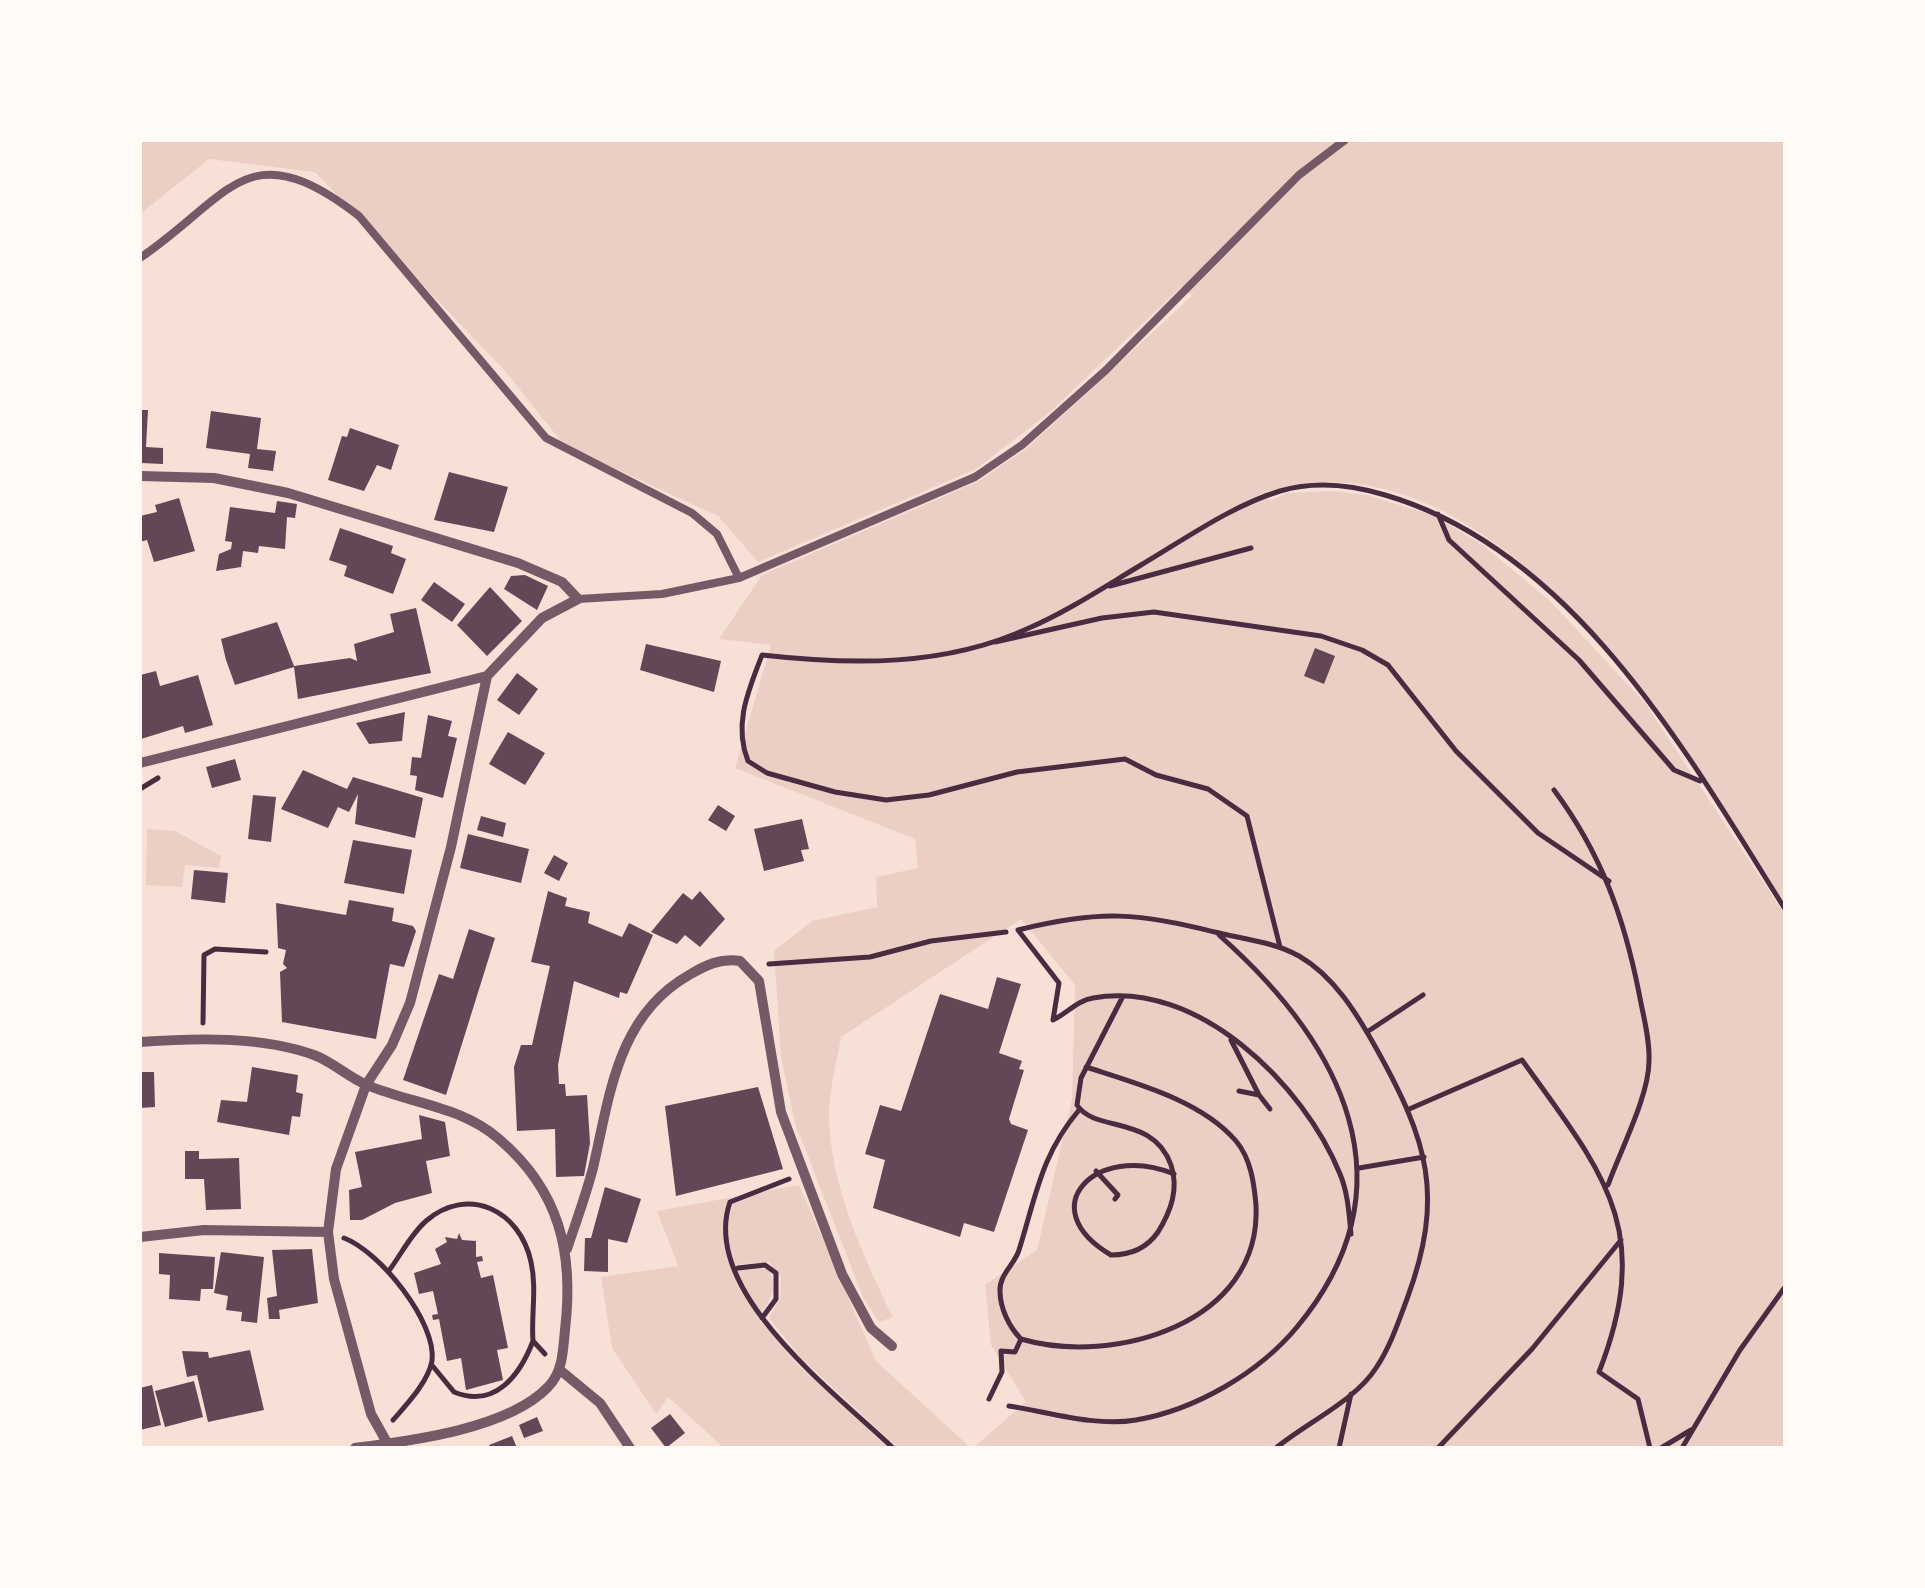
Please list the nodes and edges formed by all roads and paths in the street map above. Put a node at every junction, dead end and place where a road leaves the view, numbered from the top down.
1 (1344, 140) edge
2 (140, 258) edge
3 (140, 476) edge
4 (1438, 514) junction
5 (1251, 548) dead end
6 (739, 578) junction
7 (1102, 588) junction
8 (578, 598) junction
9 (987, 642) junction
10 (487, 676) junction
11 (140, 764) edge
12 (1703, 782) junction
13 (1554, 790) dead end
14 (1609, 881) junction
15 (1785, 909) edge
16 (1006, 932) dead end
17 (1217, 933) junction
18 (1280, 947) junction
19 (266, 952) dead end
20 (751, 968) junction
21 (1423, 995) dead end
22 (1122, 998) junction
23 (1367, 1032) junction
24 (1230, 1037) junction
25 (204, 1040) junction
26 (140, 1042) edge
27 (1086, 1067) junction
28 (366, 1084) junction
29 (1239, 1091) dead end
30 (1260, 1096) junction
31 (1270, 1109) dead end
32 (1079, 1110) junction
33 (1408, 1110) junction
34 (1424, 1157) junction
35 (1359, 1168) junction
36 (1096, 1171) junction
37 (1174, 1174) junction
38 (804, 1175) junction
39 (1608, 1185) junction
40 (1115, 1199) dead end
41 (328, 1232) junction
42 (1351, 1234) junction
43 (140, 1237) edge
44 (350, 1240) dead end
45 (1621, 1240) junction
46 (567, 1250) junction
47 (736, 1268) junction
48 (388, 1272) junction
49 (1785, 1287) edge
50 (762, 1318) junction
51 (1021, 1339) junction
52 (533, 1340) junction
53 (892, 1346) dead end
54 (431, 1364) junction
55 (560, 1370) junction
56 (1352, 1392) junction
57 (989, 1399) dead end
58 (1008, 1406) dead end
59 (395, 1417) dead end
60 (1694, 1429) junction
61 (390, 1446) edge
62 (354, 1448) edge
63 (630, 1448) edge
64 (892, 1448) edge
65 (1276, 1448) edge
66 (1339, 1448) edge
67 (1438, 1448) edge
68 (1650, 1448) edge
69 (1662, 1448) edge
70 (1682, 1448) edge

1 - 6 lane
2 - 6 lane
3 - 8 street
4 - 7 path
4 - 12 path
4 - 12 path
5 - 7 path
6 - 8 lane
7 - 9 path
8 - 10 street
9 - 14 path
9 - 18 path
10 - 11 street
10 - 28 street
12 - 15 path
13 - 14 path
14 - 39 path
16 - 20 path
17 - 18 path
17 - 22 path
17 - 35 path
18 - 23 path
19 - 25 path
20 - 38 street
20 - 46 street
21 - 23 path
22 - 24 path
22 - 27 path
23 - 33 path
24 - 30 path
24 - 42 path
25 - 26 street
25 - 28 street
27 - 32 path
27 - 51 path
28 - 41 street
28 - 46 street
29 - 30 path
30 - 31 path
32 - 37 path
32 - 51 path
33 - 34 path
33 - 39 path
34 - 35 path
34 - 56 path
35 - 42 path
36 - 37 path
36 - 37 path
36 - 40 path
38 - 47 path
38 - 53 street
39 - 45 path
41 - 43 street
41 - 61 street
42 - 58 path
44 - 48 path
45 - 67 path
45 - 68 path
46 - 55 street
47 - 50 path
47 - 50 path
48 - 52 path
48 - 54 path
49 - 60 path
50 - 64 path
51 - 57 path
52 - 54 path
52 - 55 path
54 - 59 path
55 - 61 street
55 - 63 street
56 - 65 path
56 - 66 path
60 - 69 path
60 - 70 path
61 - 62 street

